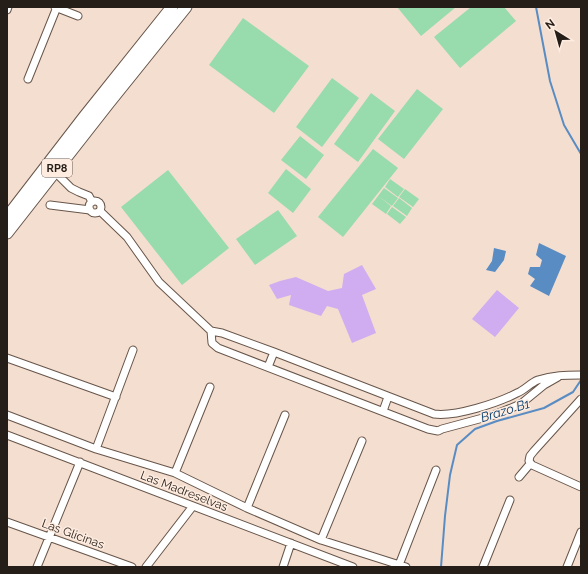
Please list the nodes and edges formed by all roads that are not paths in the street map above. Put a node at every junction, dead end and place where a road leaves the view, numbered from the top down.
1 (8, 7) edge
2 (56, 7) edge
3 (172, 7) edge
4 (186, 7) edge
5 (7, 10) edge
6 (78, 16) dead end
7 (28, 80) dead end
8 (55, 172) junction
9 (91, 199) junction
10 (50, 205) dead end
11 (90, 210) junction
12 (100, 211) junction
13 (7, 217) edge
14 (7, 234) edge
15 (212, 331) junction
16 (133, 350) dead end
17 (274, 352) junction
18 (7, 358) edge
19 (268, 367) junction
20 (563, 375) junction
21 (578, 375) edge
22 (210, 387) dead end
23 (116, 397) junction
24 (388, 397) junction
25 (581, 399) edge
26 (383, 411) junction
27 (449, 414) junction
28 (7, 415) edge
29 (285, 415) dead end
30 (442, 429) junction
31 (7, 434) edge
32 (362, 441) dead end
33 (96, 449) junction
34 (80, 462) junction
35 (530, 464) junction
36 (436, 470) dead end
37 (175, 473) junction
38 (520, 477) dead end
39 (581, 487) edge
40 (510, 500) dead end
41 (193, 506) junction
42 (248, 508) junction
43 (7, 522) edge
44 (581, 532) edge
45 (49, 537) junction
46 (321, 540) junction
47 (292, 543) junction
48 (398, 565) junction
49 (37, 567) edge
50 (132, 567) edge
51 (146, 567) edge
52 (283, 567) edge
53 (353, 567) edge
54 (406, 567) edge
55 (483, 567) edge
56 (567, 567) edge

1 - 5 street
2 - 6 street
2 - 7 street
3 - 13 main road, RP8
4 - 8 main road, RP8
8 - 9 street
8 - 14 main road, RP8
9 - 11 street
9 - 12 street
10 - 11 street
11 - 12 street
12 - 15 street
15 - 17 street
15 - 19 street
16 - 23 street
17 - 19 street
17 - 24 street
18 - 23 street
19 - 26 street
20 - 21 street
20 - 27 street
20 - 30 street
22 - 37 street
23 - 33 street
24 - 26 street
24 - 27 street
25 - 35 street
26 - 30 street
27 - 30 street
28 - 33 street
29 - 42 street
31 - 34 street, Las Madreselvas
32 - 46 street
33 - 37 street
34 - 41 street, Las Madreselvas
34 - 45 street
35 - 38 street
35 - 39 street
36 - 48 street
37 - 42 street
40 - 55 street
41 - 47 street, Las Madreselvas
41 - 51 street
42 - 46 street
43 - 45 street, Las Glicinas
44 - 56 street
45 - 49 street
45 - 50 street, Las Glicinas
46 - 48 street
47 - 52 street
47 - 53 street, Las Madreselvas
48 - 54 street

